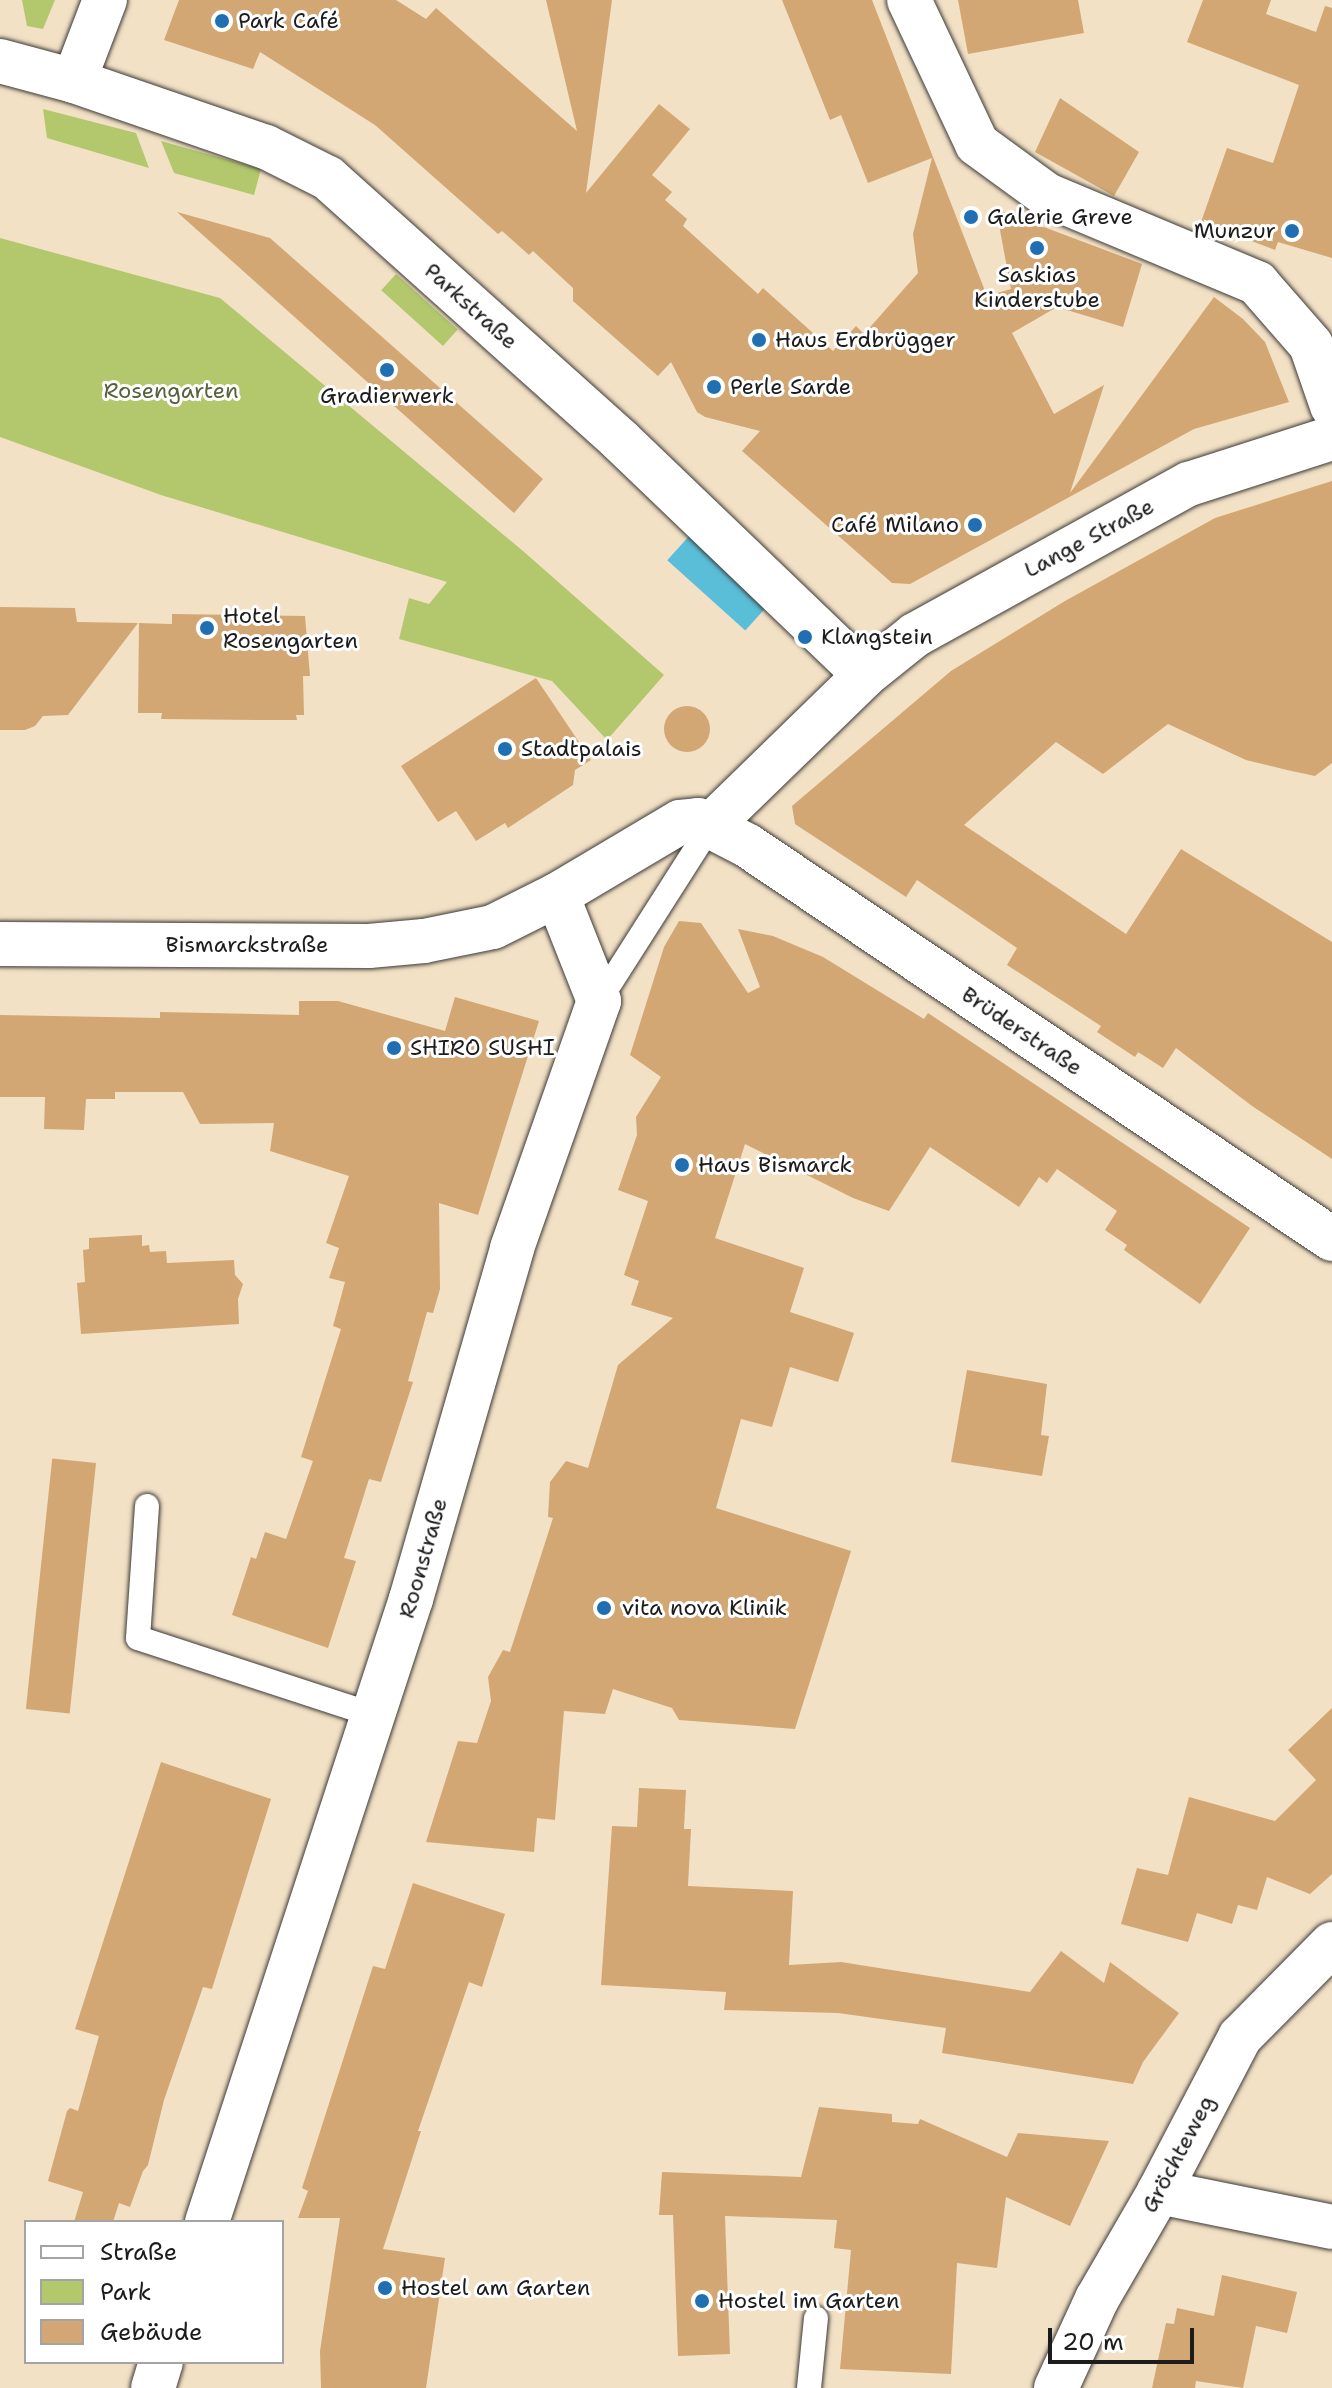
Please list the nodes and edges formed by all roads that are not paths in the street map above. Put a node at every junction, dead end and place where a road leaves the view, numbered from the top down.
1 (105, 0) edge
2 (909, 0) edge
3 (0, 61) edge
4 (74, 81) junction
5 (1332, 406) edge
6 (1332, 438) edge
7 (865, 675) junction
8 (711, 825) junction
9 (557, 895) junction
10 (0, 944) edge
11 (599, 1001) junction
12 (1332, 1239) edge
13 (147, 1506) dead end
14 (373, 1715) junction
15 (1332, 1944) edge
16 (1159, 2192) junction
17 (208, 2220) edge
18 (1332, 2227) edge
19 (816, 2318) dead end
20 (160, 2364) edge
21 (153, 2388) edge
22 (809, 2388) edge
23 (1056, 2388) edge

1 - 4 street
2 - 5 street
3 - 4 street, Parkstraße
4 - 7 street, Parkstraße
6 - 7 street, Lange Straße
7 - 8 street, Lange Straße
8 - 9 street, Bismarckstraße
8 - 11 lane
8 - 12 street, Brüderstraße
9 - 10 street, Bismarckstraße
9 - 11 street
11 - 14 street, Roonstraße
13 - 14 lane
14 - 17 street, Roonstraße
15 - 16 street, Gröchteweg
16 - 18 street
16 - 23 street, Gröchteweg
19 - 22 lane
20 - 21 street

